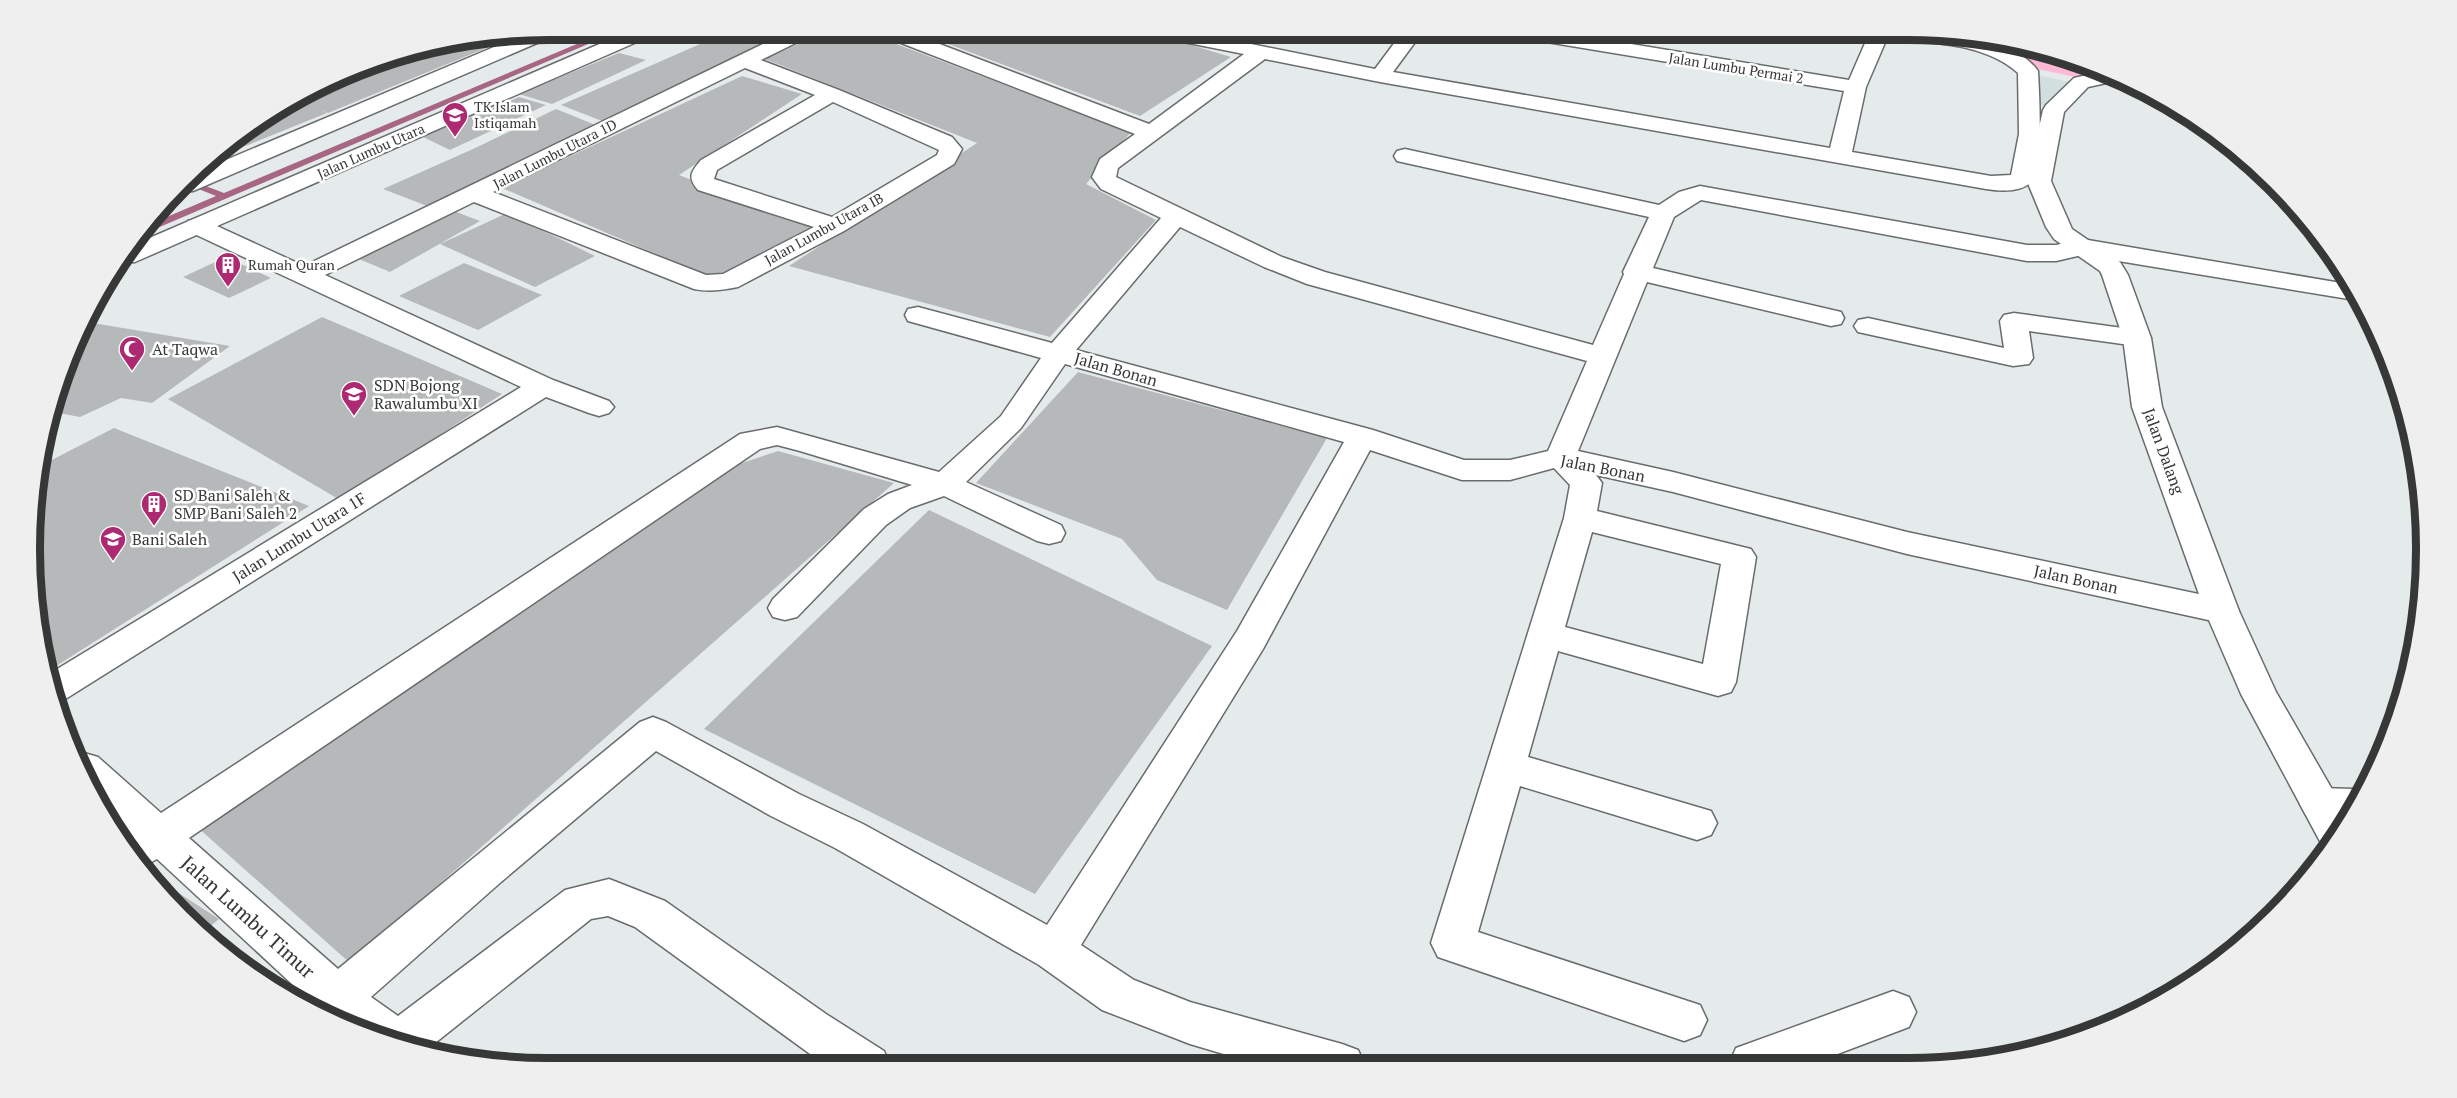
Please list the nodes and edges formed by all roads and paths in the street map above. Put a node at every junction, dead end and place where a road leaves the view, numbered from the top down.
1 (625, 40) edge
2 (787, 40) edge
3 (911, 40) edge
4 (1205, 40) edge
5 (1407, 40) edge
6 (1571, 40) edge
7 (1874, 40) edge
8 (523, 42) edge
9 (1973, 45) edge
10 (1262, 51) junction
11 (744, 61) junction
12 (1380, 76) junction
13 (2101, 78) edge
14 (1856, 87) junction
15 (832, 94) junction
16 (1150, 132) junction
17 (1405, 156) dead end
18 (1839, 157) junction
19 (209, 171) edge
20 (476, 194) junction
21 (1663, 213) junction
22 (1176, 216) junction
23 (197, 226) junction
24 (835, 226) junction
25 (2082, 247) junction
26 (136, 253) edge
27 (1636, 272) junction
28 (303, 276) junction
29 (2346, 292) edge
30 (918, 315) dead end
31 (1831, 318) dead end
32 (1868, 326) dead end
33 (2137, 338) junction
34 (1059, 352) junction
35 (1601, 356) junction
36 (543, 386) junction
37 (599, 407) dead end
38 (1362, 437) junction
39 (1560, 457) junction
40 (945, 484) junction
41 (1580, 518) junction
42 (1049, 533) dead end
43 (785, 608) dead end
44 (2222, 611) junction
45 (1545, 635) junction
46 (59, 685) edge
47 (1506, 766) junction
48 (101, 789) edge
49 (2337, 815) edge
50 (1697, 823) dead end
51 (147, 844) edge
52 (1054, 951) junction
53 (330, 1004) edge
54 (1893, 1012) dead end
55 (1684, 1020) dead end
56 (359, 1021) edge
57 (407, 1037) edge
58 (854, 1058) edge
59 (1317, 1058) edge
60 (1768, 1058) edge

1 - 23 street, Jalan Lumbu Utara
2 - 11 street, Jalan Lumbu Utara 1D
3 - 16 street
4 - 10 street
5 - 12 street
6 - 14 street, Jalan Lumbu Permai 2
7 - 14 street
8 - 19 street
9 - 18 street
10 - 12 street
10 - 16 street
11 - 15 street, Jalan Lumbu Utara IB
11 - 20 street, Jalan Lumbu Utara 1D
12 - 18 street
13 - 25 street, Jalan Dalang
14 - 18 street
15 - 24 street, Jalan Lumbu Utara IB
15 - 24 street
16 - 22 street
17 - 21 street
20 - 24 street, Jalan Lumbu Utara IB
20 - 28 street, Jalan Lumbu Utara 1D
21 - 25 street
21 - 27 street
22 - 34 street, Jalan Bonan
22 - 35 street
23 - 26 street, Jalan Lumbu Utara
23 - 28 street
25 - 29 street
25 - 33 street, Jalan Dalang
27 - 31 street
27 - 35 street
28 - 36 street
30 - 34 street
32 - 33 street
33 - 44 street, Jalan Dalang
34 - 38 street, Jalan Bonan
34 - 40 street
35 - 39 street
36 - 37 street
36 - 46 street, Jalan Lumbu Utara 1F
38 - 39 street, Jalan Bonan
38 - 52 street
39 - 41 street
39 - 44 street, Jalan Bonan
40 - 42 street
40 - 43 street
40 - 51 street
41 - 45 street
41 - 45 street
44 - 49 street, Jalan Dalang
45 - 47 street
47 - 50 street
47 - 55 street
48 - 51 street, Jalan Lumbu Timur
51 - 53 street, Jalan Lumbu Timur
52 - 53 street
52 - 59 street
53 - 56 street, Jalan Lumbu Timur
54 - 60 street
57 - 58 street

